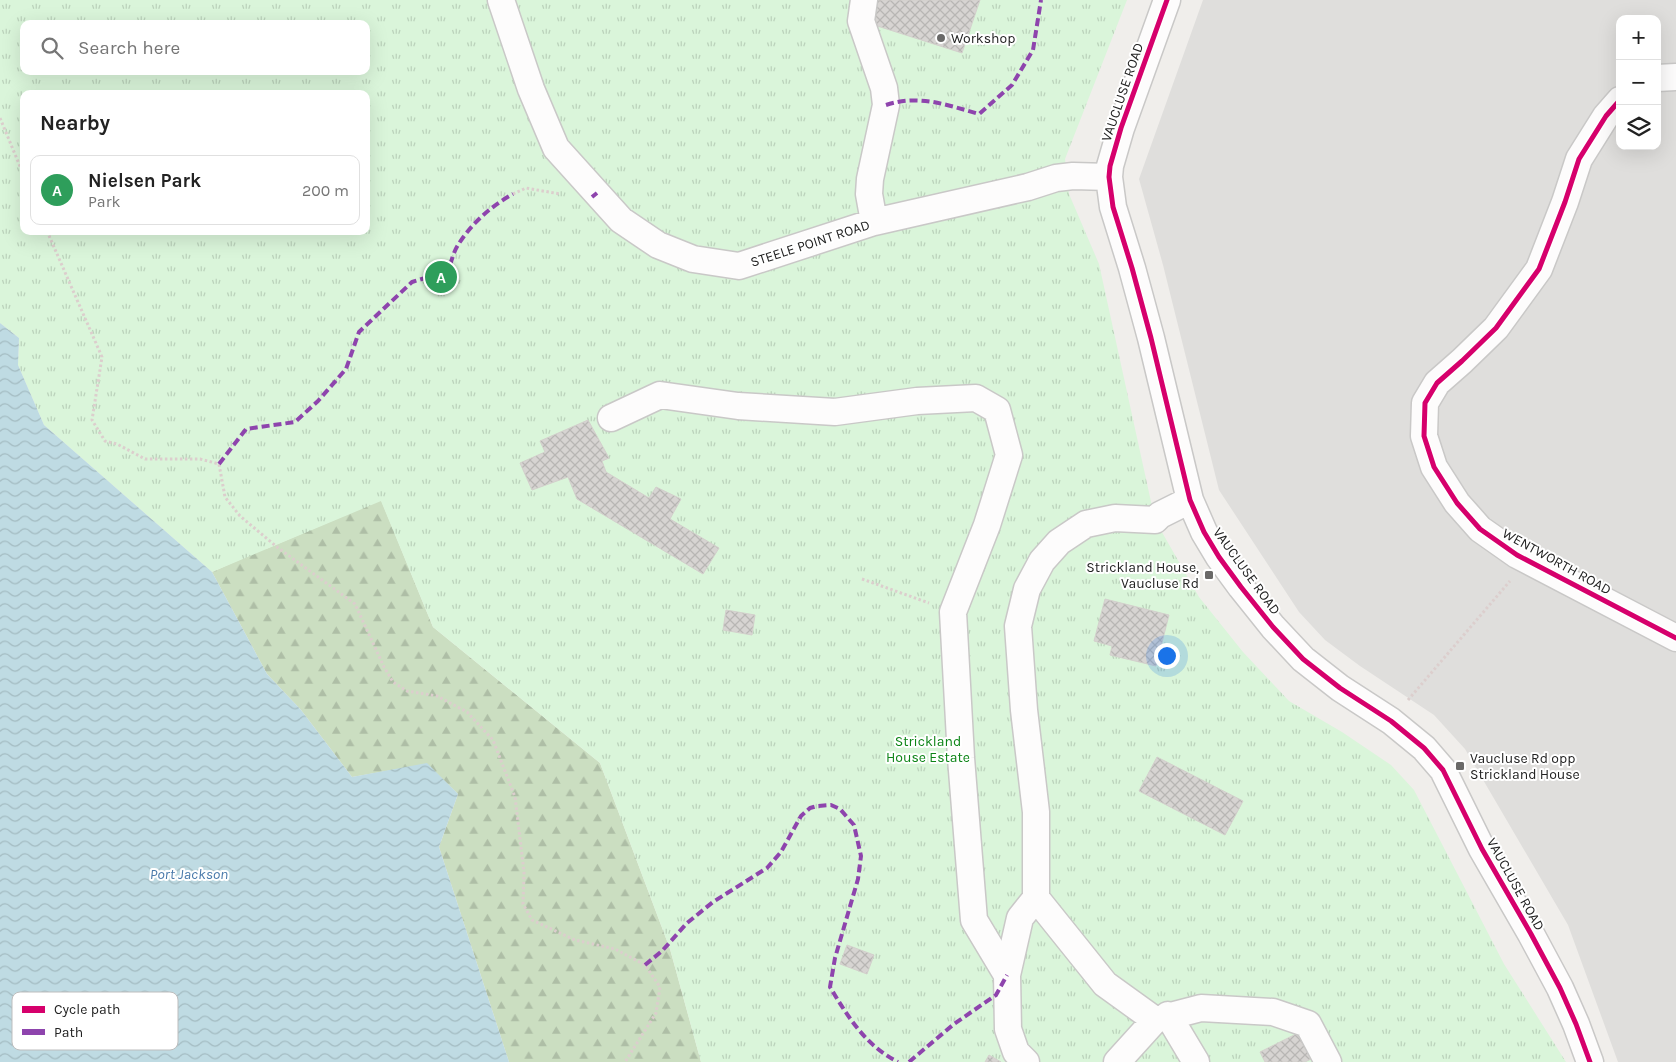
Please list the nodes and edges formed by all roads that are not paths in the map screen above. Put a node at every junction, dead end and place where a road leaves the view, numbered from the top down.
1 (501, 0) edge
2 (864, 0) edge
3 (1167, 0) edge
4 (1676, 77) edge
5 (1661, 78) edge
6 (1616, 105) edge
7 (1109, 177) junction
8 (874, 222) junction
9 (611, 418) dead end
10 (1190, 500) junction
11 (1676, 638) edge
12 (1036, 898) junction
13 (1007, 976) junction
14 (1162, 1018) junction
15 (1026, 1062) edge
16 (1118, 1062) edge
17 (1196, 1062) edge
18 (1328, 1062) edge
19 (1590, 1062) edge

1 - 8 street, STEELE POINT ROAD
2 - 8 street
3 - 7 street, VAUCLUSE ROAD
4 - 5 street
6 - 11 street, WENTWORTH ROAD
7 - 8 street, STEELE POINT ROAD
7 - 10 street, VAUCLUSE ROAD
9 - 13 street
10 - 12 street
10 - 19 street, VAUCLUSE ROAD
12 - 13 street
12 - 14 street
13 - 15 street
14 - 16 street
14 - 17 street
14 - 18 street

